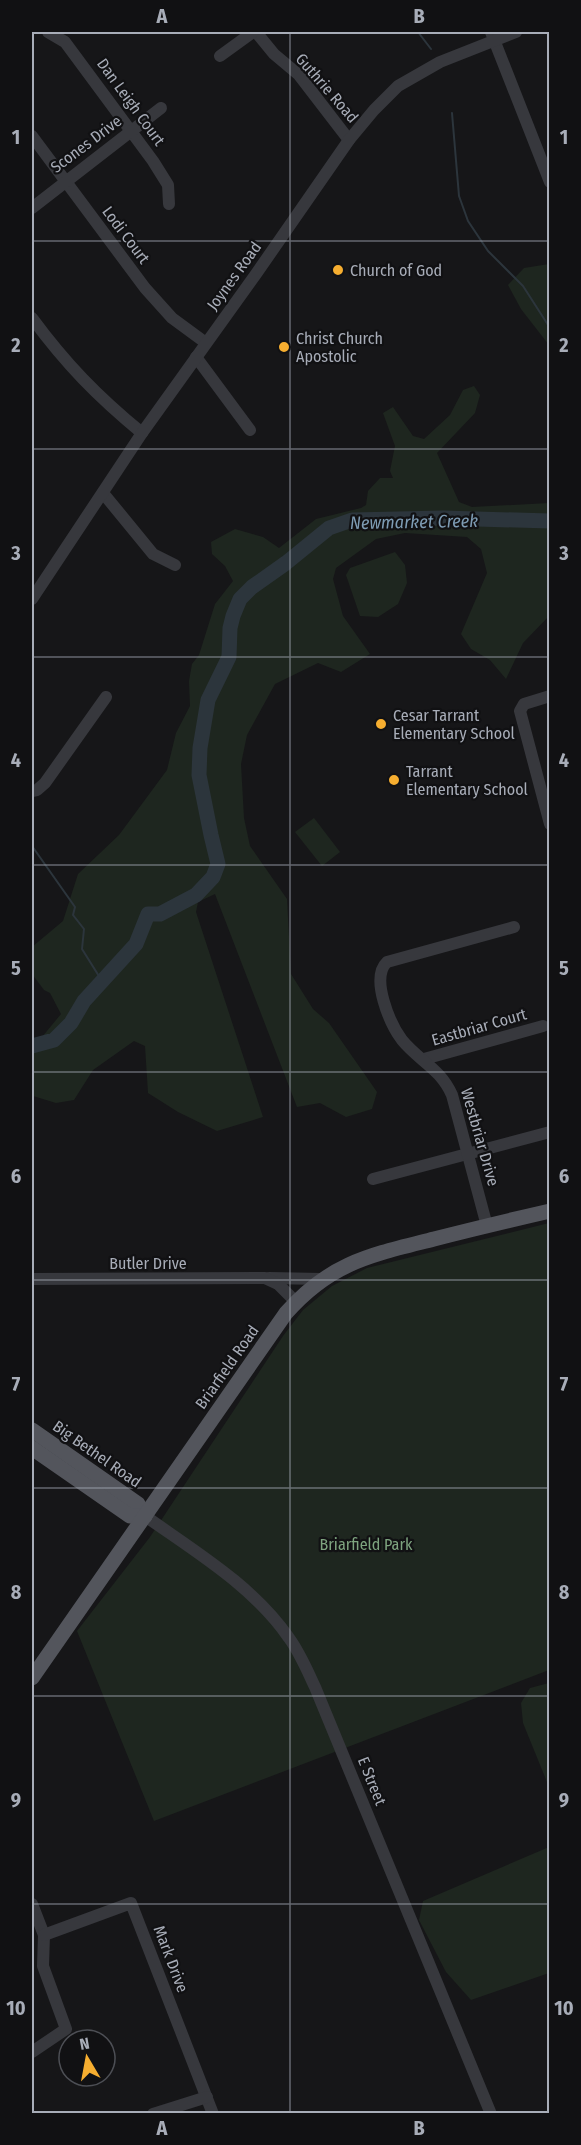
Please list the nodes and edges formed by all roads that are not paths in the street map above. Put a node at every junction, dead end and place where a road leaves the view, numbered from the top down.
1 (48, 32) edge
2 (254, 32) edge
3 (516, 32) edge
4 (492, 36) edge
5 (220, 56) dead end
6 (160, 108) dead end
7 (131, 130) junction
8 (32, 136) edge
9 (349, 140) junction
10 (65, 181) junction
11 (549, 182) edge
12 (169, 204) dead end
13 (32, 208) edge
14 (32, 318) edge
15 (206, 343) junction
16 (196, 357) junction
17 (250, 430) dead end
18 (142, 433) junction
19 (104, 493) junction
20 (175, 565) dead end
21 (32, 599) edge
22 (549, 696) edge
23 (106, 697) dead end
24 (32, 791) edge
25 (545, 791) edge
26 (549, 824) edge
27 (513, 927) dead end
28 (543, 1026) dead end
29 (424, 1059) junction
30 (549, 1132) edge
31 (468, 1154) junction
32 (372, 1179) dead end
33 (549, 1210) edge
34 (487, 1226) junction
35 (265, 1278) junction
36 (32, 1279) edge
37 (322, 1279) junction
38 (296, 1302) junction
39 (32, 1430) edge
40 (32, 1448) edge
41 (145, 1516) junction
42 (33, 1671) edge
43 (32, 1904) edge
44 (44, 1935) junction
45 (32, 2052) edge
46 (207, 2097) junction
47 (153, 2114) edge
48 (213, 2114) edge
49 (491, 2114) edge

1 - 7 street, Dan Leigh Court
2 - 5 street
2 - 9 street, Guthrie Road
3 - 4 street, Joynes Road
4 - 9 street, Joynes Road
4 - 11 street
6 - 7 street, Scones Drive
7 - 10 street, Scones Drive
7 - 12 street, Dan Leigh Court
8 - 10 street, Lodi Court
9 - 15 street, Joynes Road
10 - 13 street, Scones Drive
10 - 15 street, Lodi Court
14 - 18 street
15 - 16 street, Joynes Road
16 - 17 street
16 - 18 street, Joynes Road
18 - 19 street, Joynes Road
19 - 20 street
19 - 21 street, Joynes Road
22 - 25 street
23 - 24 street
25 - 26 street
27 - 29 street, Westbriar Drive
28 - 29 street, Eastbriar Court
29 - 31 street, Westbriar Drive
30 - 31 street
31 - 32 street
31 - 34 street, Westbriar Drive
33 - 34 main road, Briarfield Road
34 - 37 main road, Briarfield Road
35 - 36 street, Butler Drive
35 - 37 street, Butler Drive
35 - 38 street
37 - 38 main road, Briarfield Road
38 - 41 main road, Briarfield Road
39 - 41 main road, Big Bethel Road
40 - 41 main road, Big Bethel Road
41 - 42 main road, Briarfield Road
41 - 49 street, E Street
43 - 44 street
44 - 45 street
44 - 46 street, Mark Drive
46 - 47 street
46 - 48 street, Mark Drive

